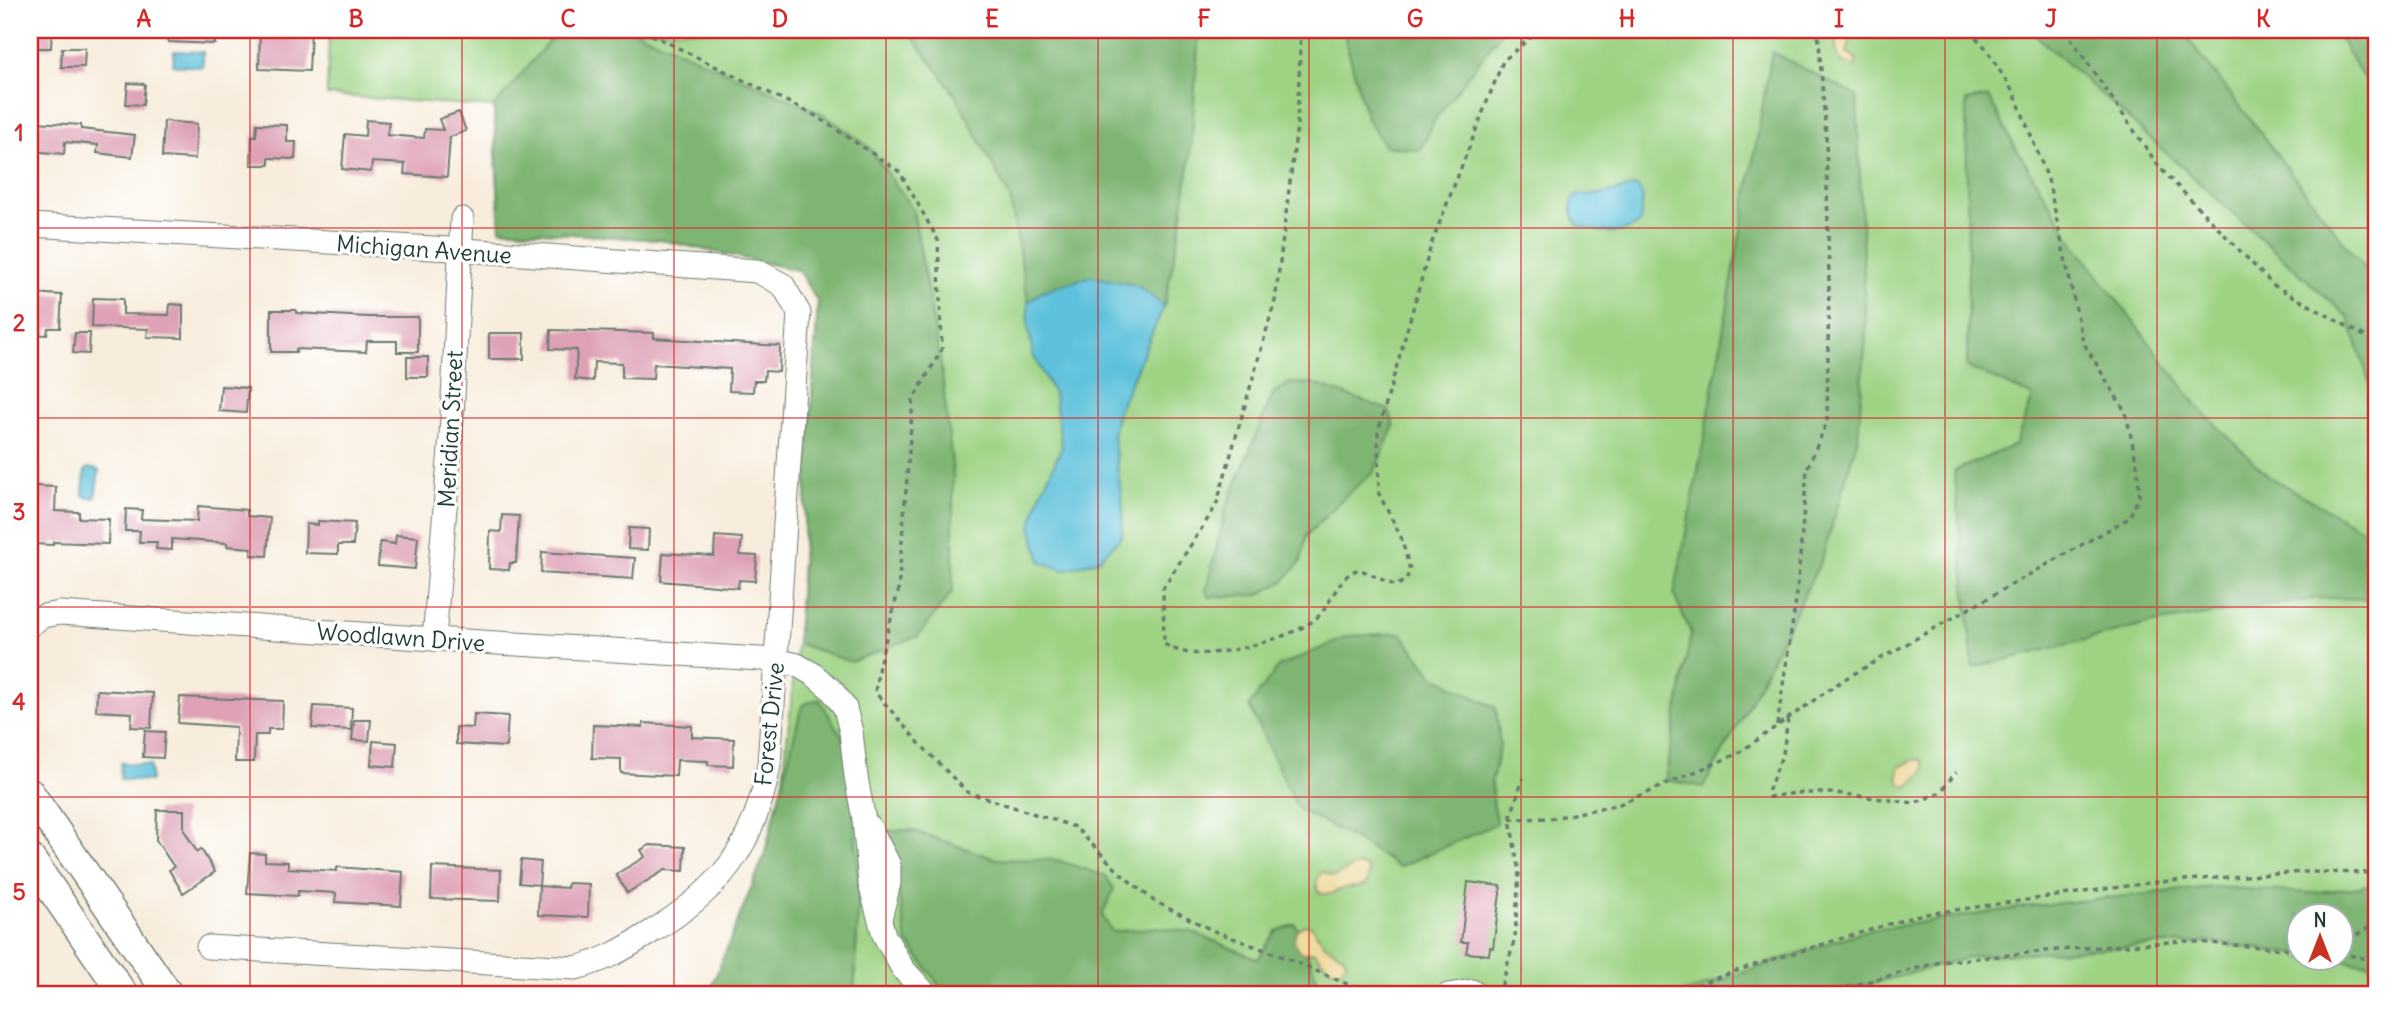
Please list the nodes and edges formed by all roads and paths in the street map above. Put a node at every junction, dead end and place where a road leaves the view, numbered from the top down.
1 (642, 30) edge
2 (1301, 30) edge
3 (1539, 30) edge
4 (1818, 30) edge
5 (1968, 30) edge
6 (2065, 30) edge
7 (462, 219) dead end
8 (30, 225) edge
9 (459, 250) junction
10 (799, 313) joint
11 (2377, 343) edge
12 (30, 625) edge
13 (434, 639) junction
14 (776, 660) junction
15 (1788, 718) junction
16 (1777, 726) junction
17 (1956, 772) dead end
18 (1523, 778) dead end
19 (30, 793) edge
20 (1510, 819) junction
21 (30, 858) edge
22 (2377, 873) edge
23 (2377, 922) edge
24 (2354, 937) edge
25 (208, 947) dead end
26 (2284, 949) edge
27 (2354, 956) edge
28 (2377, 961) edge
29 (1472, 991) dead end
30 (124, 995) edge
31 (169, 995) edge
32 (927, 995) edge
33 (1373, 995) edge
34 (1448, 995) edge
35 (1499, 995) edge
36 (1668, 995) edge
37 (1819, 995) edge

1 - 33 path
2 - 3 path
4 - 16 path
5 - 15 path
6 - 11 path
7 - 9 street, Meridian Street
8 - 9 street, Michigan Avenue
9 - 10 street, Michigan Avenue
9 - 13 street, Meridian Street
10 - 14 street, Forest Drive
12 - 13 street, Woodlawn Drive
13 - 14 street, Woodlawn Drive
14 - 25 street, Forest Drive
14 - 32 street, Woodlawn Drive
15 - 16 path
15 - 17 path
16 - 20 path
18 - 20 path
19 - 31 main road
20 - 35 path
21 - 30 main road
22 - 36 path
23 - 24 path
26 - 37 path
27 - 28 path
29 - 34 street

